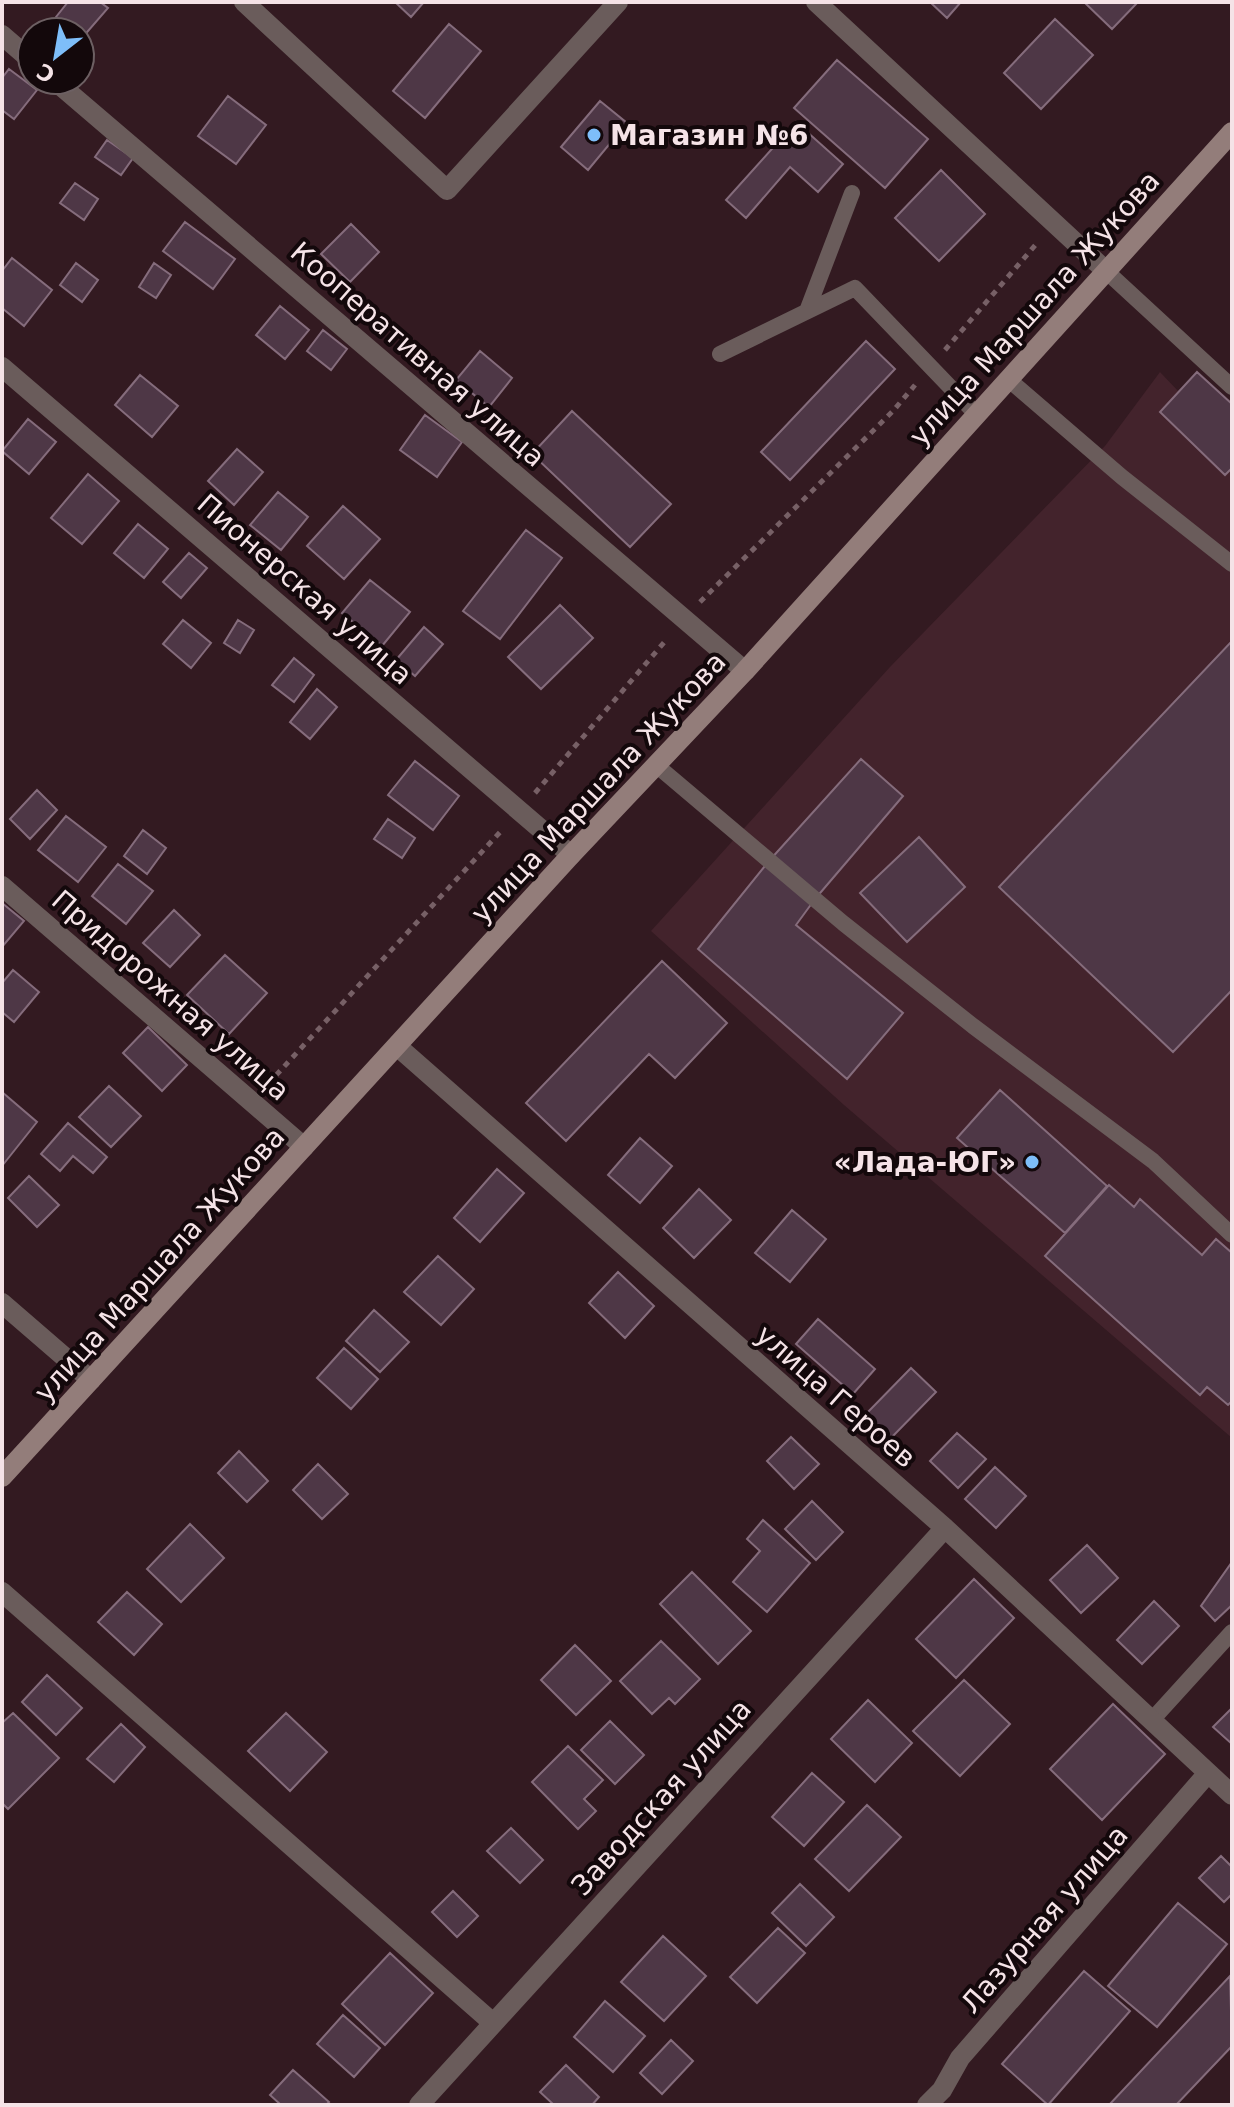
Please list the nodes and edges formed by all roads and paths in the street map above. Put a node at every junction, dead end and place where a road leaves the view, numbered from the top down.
1 (244, 2) edge
2 (618, 2) edge
3 (816, 2) edge
4 (73, 96) edge
5 (1232, 132) edge
6 (852, 193) dead end
7 (1054, 223) junction
8 (1106, 271) junction
9 (807, 311) junction
10 (720, 354) dead end
11 (2, 367) edge
12 (931, 367) junction
13 (1008, 379) junction
14 (1232, 387) edge
15 (976, 414) junction
16 (1232, 564) edge
17 (684, 618) junction
18 (745, 671) junction
19 (656, 765) junction
20 (520, 810) junction
21 (571, 855) junction
22 (2, 886) edge
23 (397, 1046) junction
24 (252, 1102) junction
25 (304, 1147) junction
26 (1232, 1235) edge
27 (2, 1303) edge
28 (91, 1380) junction
29 (2, 1477) edge
30 (945, 1528) junction
31 (2, 1592) edge
32 (1230, 1626) edge
33 (1151, 1721) junction
34 (1208, 1773) junction
35 (1232, 1795) edge
36 (493, 2023) junction
37 (419, 2105) edge
38 (927, 2105) edge

1 - 2 street
3 - 7 street
4 - 17 street, Кооперативная улица
5 - 8 main road, улица Маршала Жукова
6 - 9 lane
7 - 8 street
7 - 12 path
8 - 13 main road, улица Маршала Жукова
8 - 14 lane
9 - 10 lane
9 - 12 lane
11 - 20 street, Пионерская улица
12 - 15 lane
12 - 17 path
13 - 15 main road, улица Маршала Жукова
13 - 16 lane
15 - 18 main road, улица Маршала Жукова
17 - 18 street, Кооперативная улица
17 - 20 path
18 - 19 main road, улица Маршала Жукова
19 - 21 main road, улица Маршала Жукова
19 - 26 lane
20 - 21 street, Пионерская улица
20 - 24 path
21 - 23 main road, улица Маршала Жукова
22 - 24 street, Придорожная улица
23 - 25 main road, улица Маршала Жукова
23 - 30 street, улица Героев
24 - 25 street, Придорожная улица
25 - 28 main road, улица Маршала Жукова
27 - 28 street
28 - 29 main road, улица Маршала Жукова
30 - 33 street, улица Героев
30 - 36 street, Заводская улица
31 - 36 street
32 - 33 lane
33 - 34 street, улица Героев
34 - 35 street, улица Героев
34 - 38 street, Лазурная улица
36 - 37 street, Заводская улица

